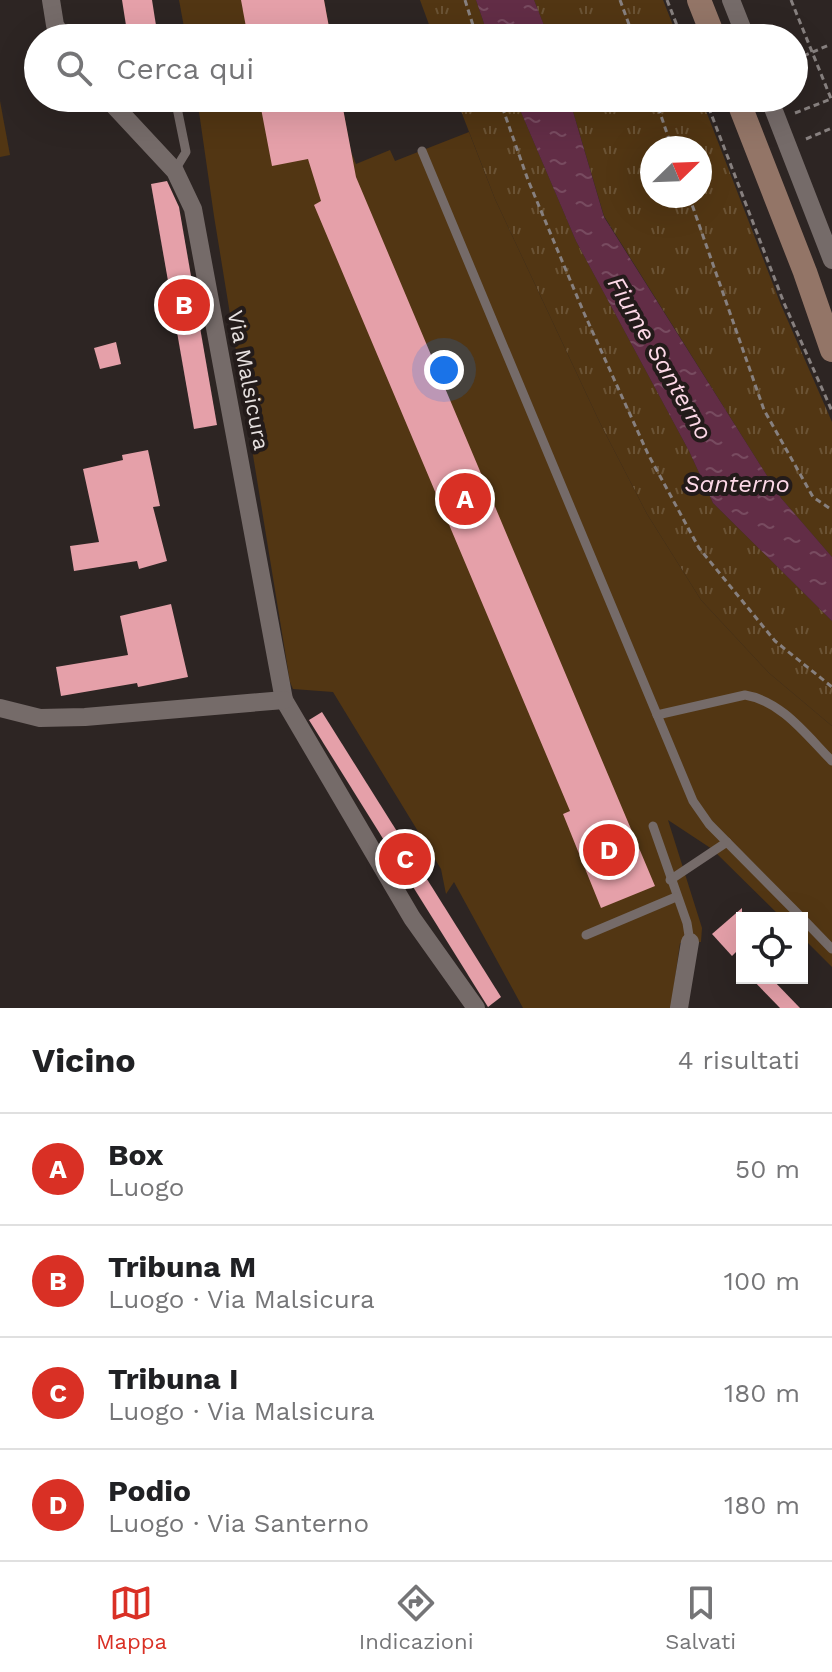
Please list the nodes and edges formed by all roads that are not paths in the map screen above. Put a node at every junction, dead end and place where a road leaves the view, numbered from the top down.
1 (51, 0) edge
2 (699, 0) edge
3 (731, 0) edge
4 (55, 24) edge
5 (708, 24) edge
6 (740, 24) edge
7 (120, 112) edge
8 (178, 112) edge
9 (742, 112) edge
10 (774, 112) edge
11 (422, 151) dead end
12 (175, 171) junction
13 (832, 260) edge
14 (805, 272) junction
15 (832, 319) edge
16 (832, 350) edge
17 (290, 697) junction
18 (0, 708) edge
19 (657, 715) junction
20 (832, 761) edge
21 (653, 826) dead end
22 (727, 842) junction
23 (670, 880) junction
24 (676, 897) junction
25 (796, 912) edge
26 (808, 924) edge
27 (586, 935) dead end
28 (690, 942) joint
29 (832, 949) edge
30 (476, 1008) edge
31 (679, 1008) edge

1 - 4 street
2 - 5 street
3 - 6 street
7 - 12 street, Via Malsicura
8 - 12 lane
9 - 14 street
10 - 13 street
11 - 19 lane
12 - 17 street, Via Malsicura
14 - 15 street
14 - 16 street
17 - 18 street
17 - 30 street, Via Malsicura
19 - 20 lane
19 - 22 lane
21 - 23 lane
22 - 23 lane
22 - 25 lane
23 - 24 lane
24 - 27 lane
24 - 28 lane
26 - 29 lane
28 - 31 street

